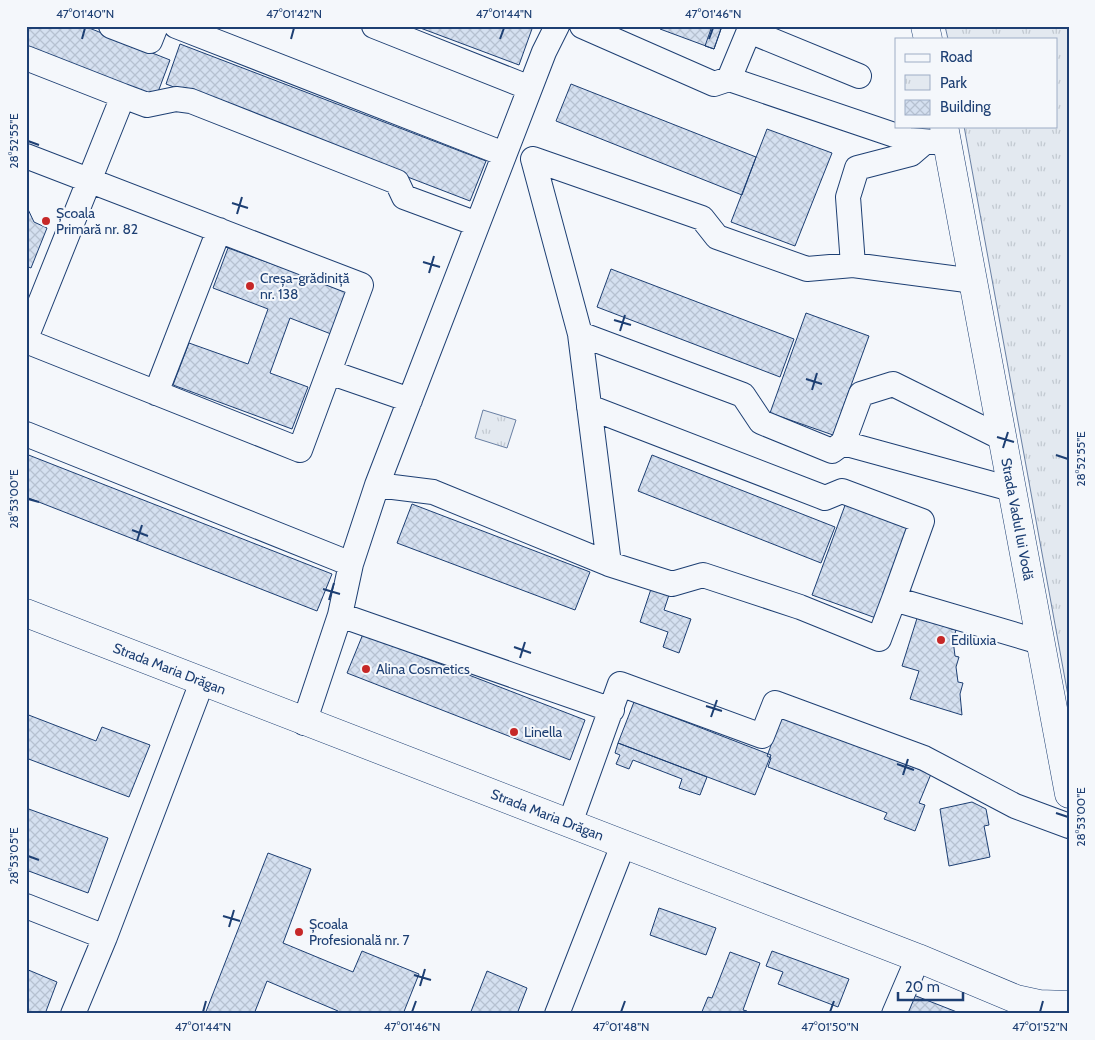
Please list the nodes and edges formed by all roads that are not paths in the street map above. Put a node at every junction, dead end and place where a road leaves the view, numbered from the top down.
1 (111, 26) edge
2 (156, 26) edge
3 (176, 26) edge
4 (374, 26) edge
5 (557, 26) edge
6 (582, 26) edge
7 (750, 29) edge
8 (26, 58) edge
9 (859, 76) dead end
10 (729, 79) junction
11 (530, 88) junction
12 (123, 96) junction
13 (938, 137) edge
14 (504, 154) junction
15 (26, 156) edge
16 (90, 181) junction
17 (477, 224) junction
18 (220, 230) junction
19 (853, 265) junction
20 (974, 281) junction
21 (580, 334) junction
22 (26, 340) edge
23 (329, 372) junction
24 (156, 393) junction
25 (410, 400) junction
26 (589, 407) junction
27 (26, 434) edge
28 (1002, 438) junction
29 (843, 443) junction
30 (378, 485) junction
31 (1011, 489) junction
32 (351, 564) junction
33 (609, 564) junction
34 (894, 599) junction
35 (26, 614) edge
36 (340, 615) junction
37 (1040, 642) junction
38 (202, 682) junction
39 (612, 710) junction
40 (304, 723) junction
41 (1069, 794) edge
42 (570, 823) junction
43 (1069, 826) edge
44 (623, 845) junction
45 (26, 906) edge
46 (105, 937) junction
47 (918, 958) junction
48 (1069, 1005) edge
49 (73, 1014) edge
50 (557, 1014) edge
51 (894, 1014) edge

1 - 2 lane
3 - 14 lane
4 - 11 lane
5 - 11 lane
6 - 10 lane
7 - 9 lane
7 - 10 lane
8 - 12 lane
10 - 13 lane
11 - 14 lane
12 - 16 lane
12 - 17 lane
13 - 19 lane
13 - 20 main road, Strada Vadul lui Vodă
14 - 17 lane
15 - 16 lane
16 - 18 lane
16 - 22 lane
17 - 25 lane
18 - 23 lane
18 - 24 lane
19 - 20 lane
19 - 21 lane
20 - 28 main road, Strada Vadul lui Vodă
21 - 26 lane
21 - 29 lane
22 - 24 lane
23 - 24 lane
23 - 25 lane
25 - 30 lane
26 - 33 lane
26 - 34 lane
27 - 32 lane
28 - 29 lane
28 - 31 main road, Strada Vadul lui Vodă
29 - 31 lane
30 - 32 lane
30 - 33 lane
31 - 37 main road, Strada Vadul lui Vodă
32 - 36 lane
33 - 34 lane
34 - 37 lane
35 - 38 main road, Strada Maria Drăgan
36 - 39 lane
36 - 40 lane
37 - 41 main road, Strada Vadul lui Vodă
38 - 40 main road, Strada Maria Drăgan
38 - 46 lane
39 - 42 lane
39 - 43 lane
40 - 42 main road, Strada Maria Drăgan
42 - 44 main road, Strada Maria Drăgan
44 - 47 main road, Strada Maria Drăgan
44 - 50 lane
45 - 46 lane
46 - 49 lane
47 - 48 main road, Strada Maria Drăgan
47 - 51 lane

